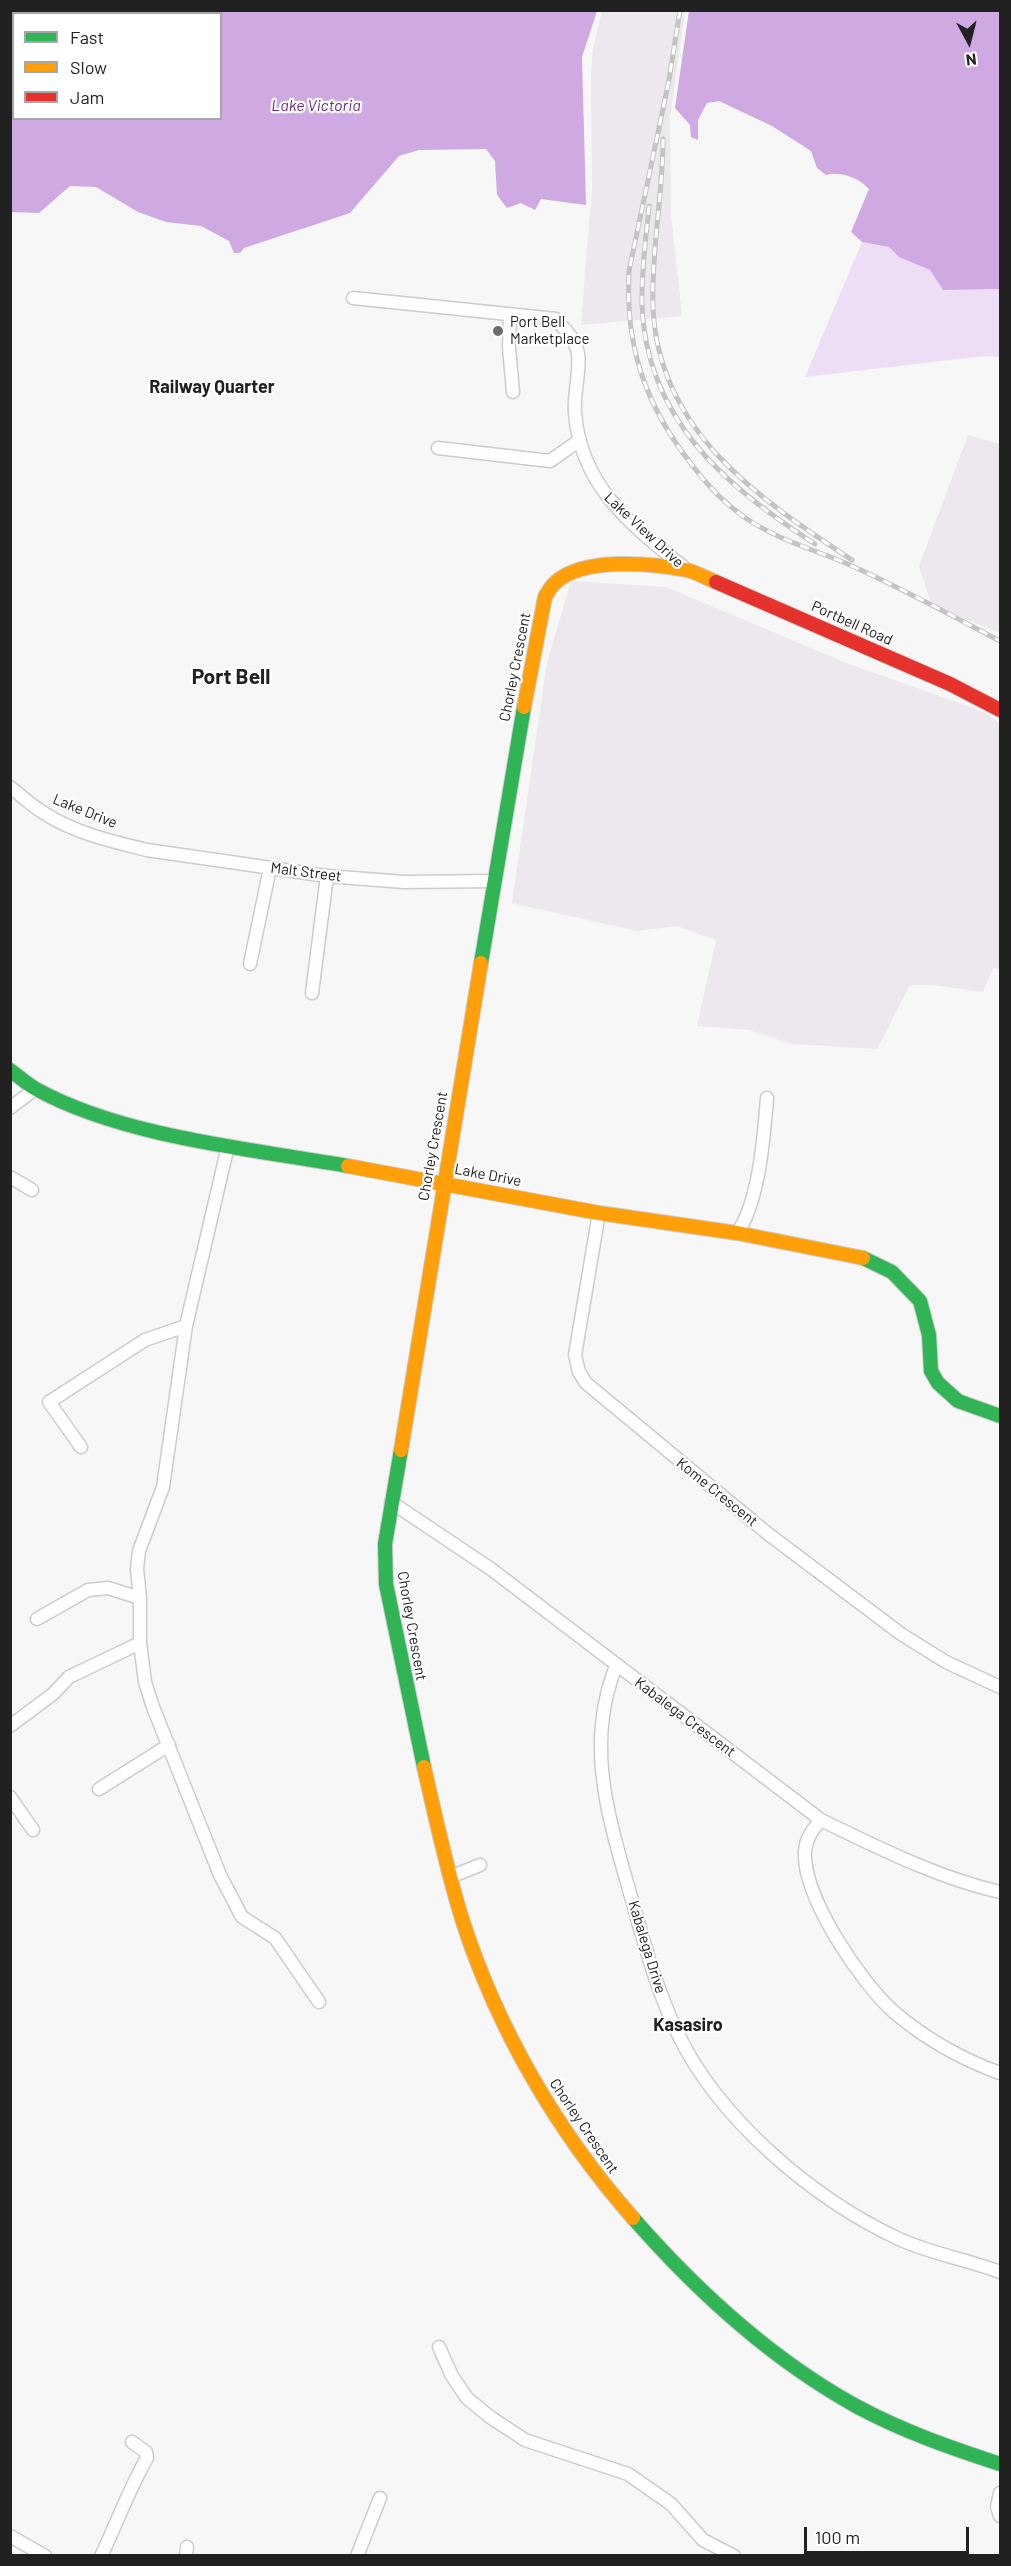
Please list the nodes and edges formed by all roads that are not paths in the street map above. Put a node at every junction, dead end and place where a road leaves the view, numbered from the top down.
1 (353, 297) dead end
2 (510, 315) junction
3 (513, 392) dead end
4 (580, 440) junction
5 (438, 448) dead end
6 (688, 570) junction
7 (1000, 710) edge
8 (10, 787) edge
9 (119, 843) joint
10 (270, 868) junction
11 (327, 876) junction
12 (495, 881) junction
13 (250, 964) dead end
14 (312, 993) dead end
15 (10, 1070) edge
16 (35, 1089) junction
17 (767, 1098) dead end
18 (10, 1108) edge
19 (228, 1146) junction
20 (10, 1178) edge
21 (444, 1183) junction
22 (32, 1190) dead end
23 (598, 1213) junction
24 (737, 1233) junction
25 (186, 1326) junction
26 (1000, 1416) edge
27 (81, 1447) dead end
28 (391, 1502) junction
29 (140, 1598) junction
30 (37, 1619) dead end
31 (140, 1643) junction
32 (616, 1666) junction
33 (1000, 1687) edge
34 (10, 1726) edge
35 (169, 1746) junction
36 (99, 1789) dead end
37 (10, 1797) edge
38 (821, 1820) junction
39 (33, 1830) dead end
40 (480, 1865) dead end
41 (450, 1877) junction
42 (1000, 1892) edge
43 (319, 2002) dead end
44 (1000, 2073) edge
45 (1000, 2272) edge
46 (439, 2347) dead end
47 (132, 2442) dead end
48 (1000, 2464) edge
49 (1000, 2493) edge
50 (380, 2498) dead end
51 (1000, 2516) edge
52 (10, 2536) edge
53 (45, 2556) edge
54 (101, 2556) edge
55 (357, 2556) edge
56 (734, 2556) edge

1 - 2 street
2 - 3 street
2 - 4 street, Lake View Drive
4 - 5 street
4 - 6 street, Lake View Drive
6 - 7 main road, Portbell Road
6 - 12 main road, Chorley Crescent
8 - 9 street, Lake Drive
9 - 10 street, Malt Street
10 - 11 street, Malt Street
10 - 13 street
11 - 12 street, Malt Street
11 - 14 street
12 - 21 main road, Chorley Crescent
15 - 16 main road, Lake Drive
16 - 18 street
16 - 19 main road, Lake Drive
17 - 24 street
19 - 21 main road, Lake Drive
19 - 25 street
20 - 22 street
21 - 23 main road, Lake Drive
21 - 28 main road, Chorley Crescent
23 - 24 main road, Lake Drive
23 - 33 street, Kome Crescent
24 - 26 main road, Lake Drive
25 - 27 street
25 - 29 street
28 - 32 street, Kabalega Crescent
28 - 41 main road, Chorley Crescent
29 - 30 street
29 - 31 street
31 - 34 street
31 - 35 street
32 - 38 street, Kabalega Crescent
32 - 45 street, Kabalega Drive
35 - 36 street
35 - 43 street
37 - 39 street
38 - 42 street, Kabalega Crescent
38 - 44 street
40 - 41 street
41 - 48 main road, Chorley Crescent
46 - 56 street
47 - 54 street
49 - 51 street
50 - 55 street
52 - 53 street

